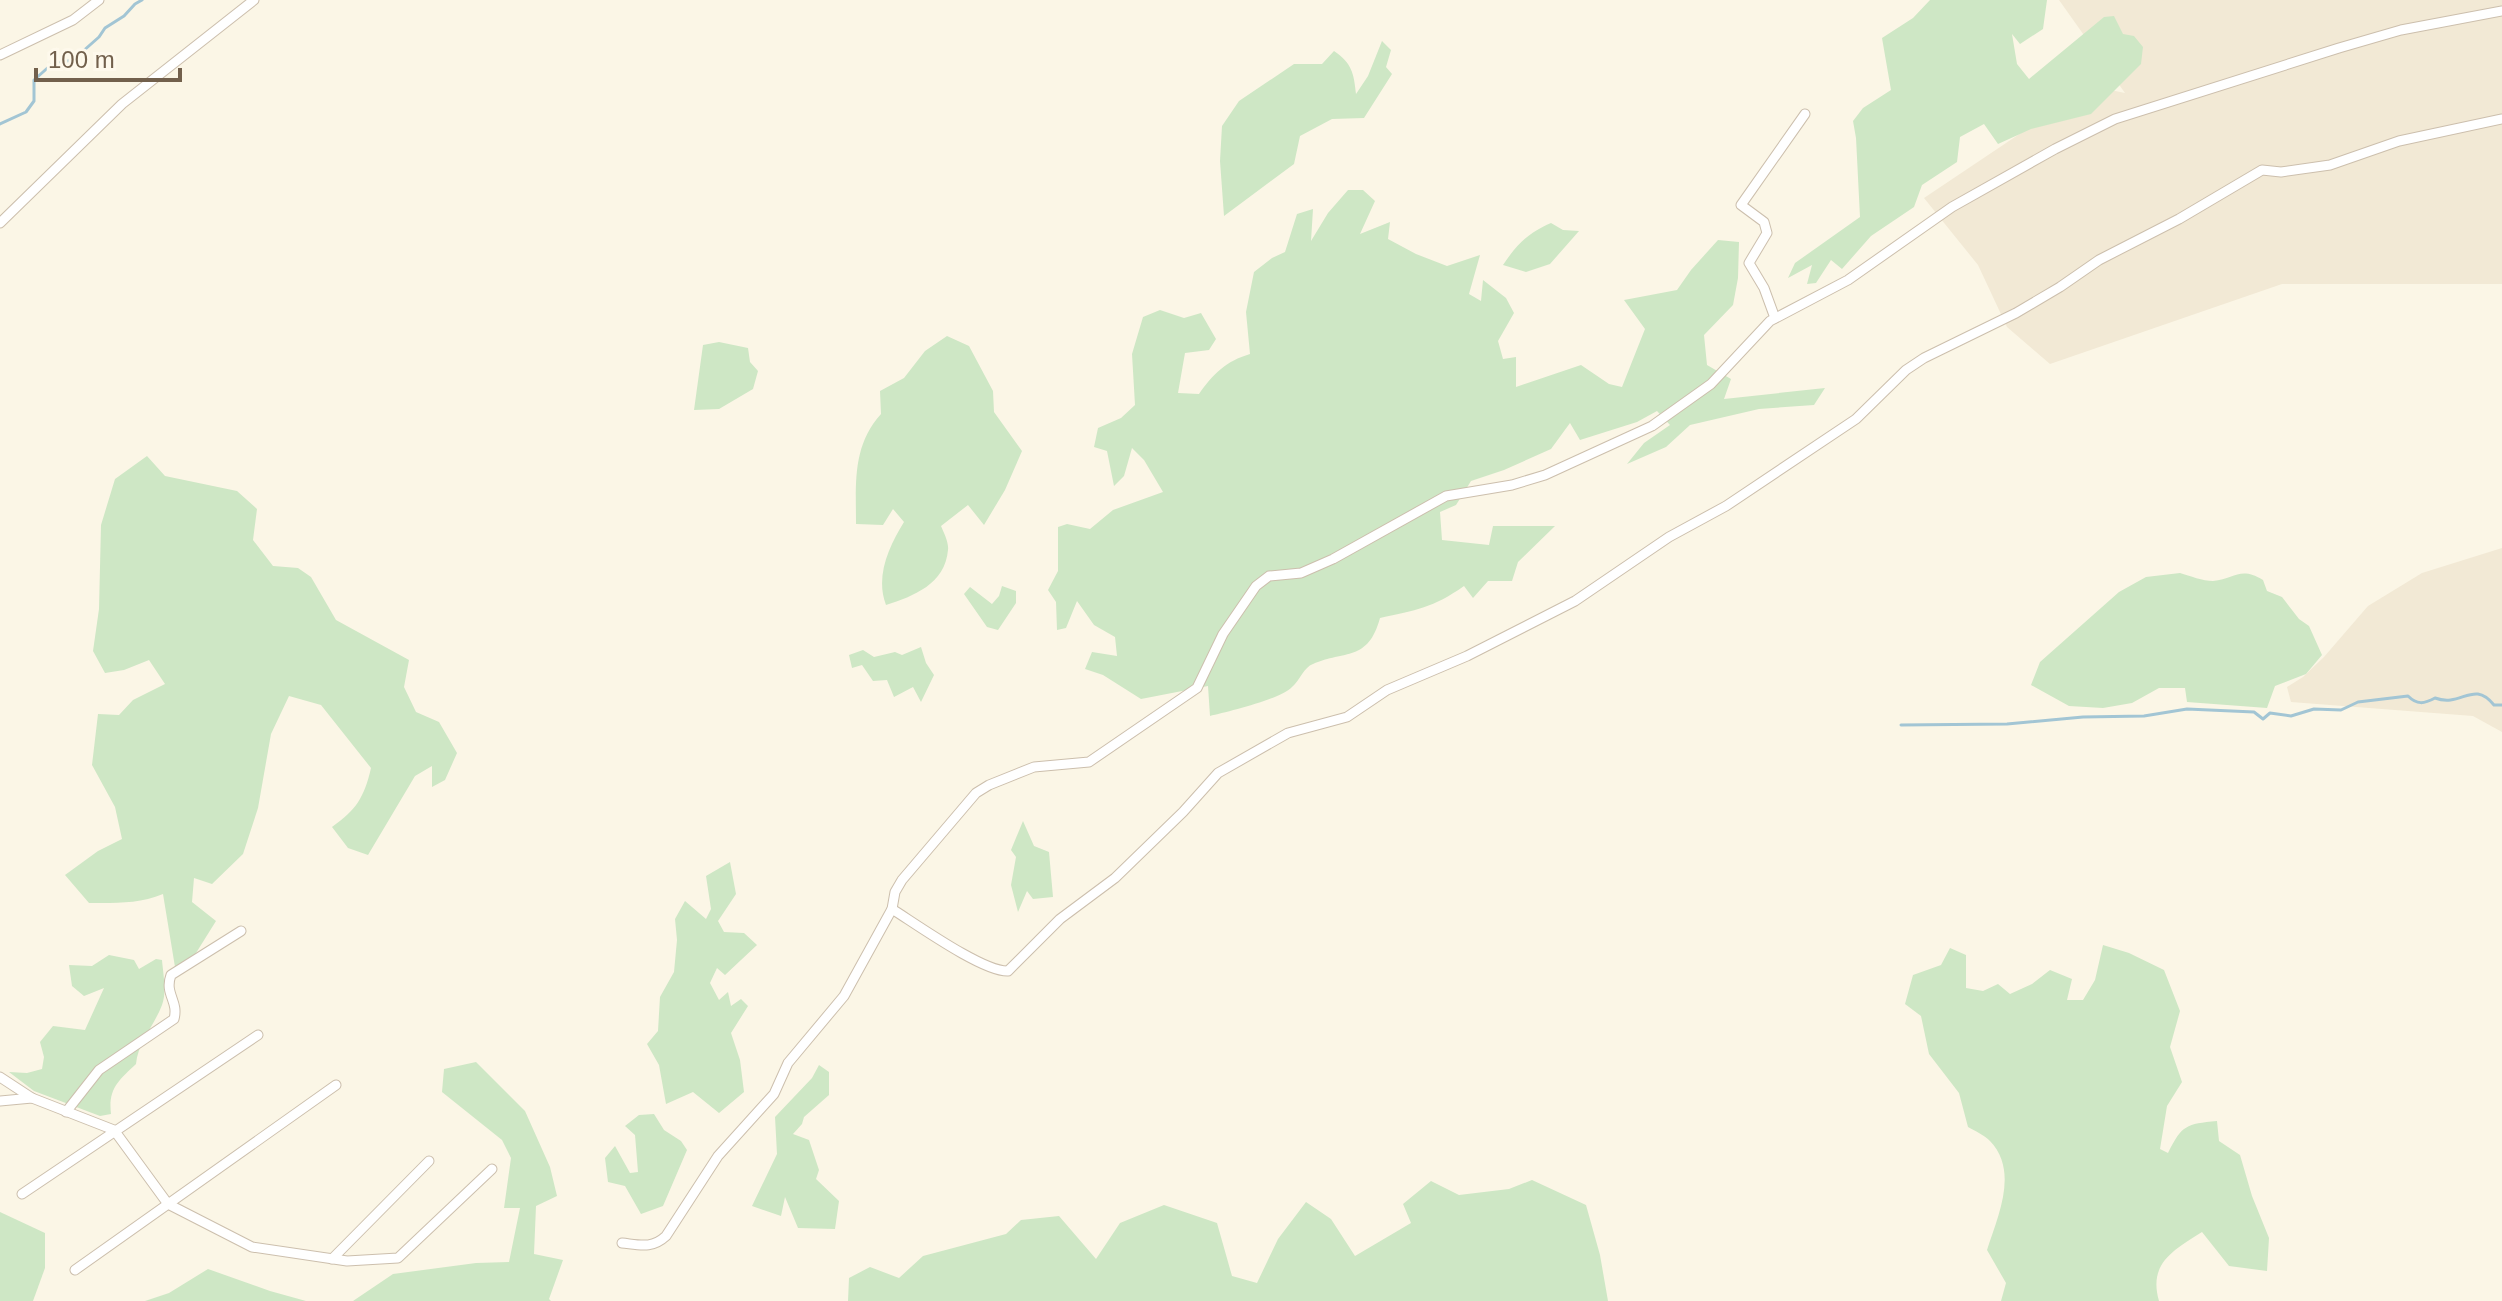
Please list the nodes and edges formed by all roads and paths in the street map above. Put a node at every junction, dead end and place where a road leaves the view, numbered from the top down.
1 (99, 0) edge
2 (254, 0) edge
3 (2502, 11) edge
4 (0, 55) edge
5 (1805, 114) dead end
6 (2502, 119) edge
7 (0, 223) edge
8 (1775, 318) junction
9 (892, 909) junction
10 (241, 931) dead end
11 (258, 1035) dead end
12 (0, 1077) edge
13 (336, 1085) dead end
14 (32, 1098) junction
15 (0, 1101) edge
16 (66, 1112) junction
17 (114, 1130) junction
18 (429, 1161) dead end
19 (492, 1169) dead end
20 (22, 1194) dead end
21 (168, 1204) junction
22 (622, 1243) dead end
23 (332, 1259) junction
24 (75, 1270) dead end

1 - 4 street
2 - 7 street
3 - 8 street
5 - 8 street
6 - 9 street
8 - 9 street
9 - 22 street
10 - 16 street
11 - 17 street
12 - 14 street
13 - 21 street
14 - 15 street
14 - 16 street
16 - 17 street
17 - 20 street
17 - 21 street
18 - 23 street
19 - 23 street
21 - 23 street
21 - 24 street

